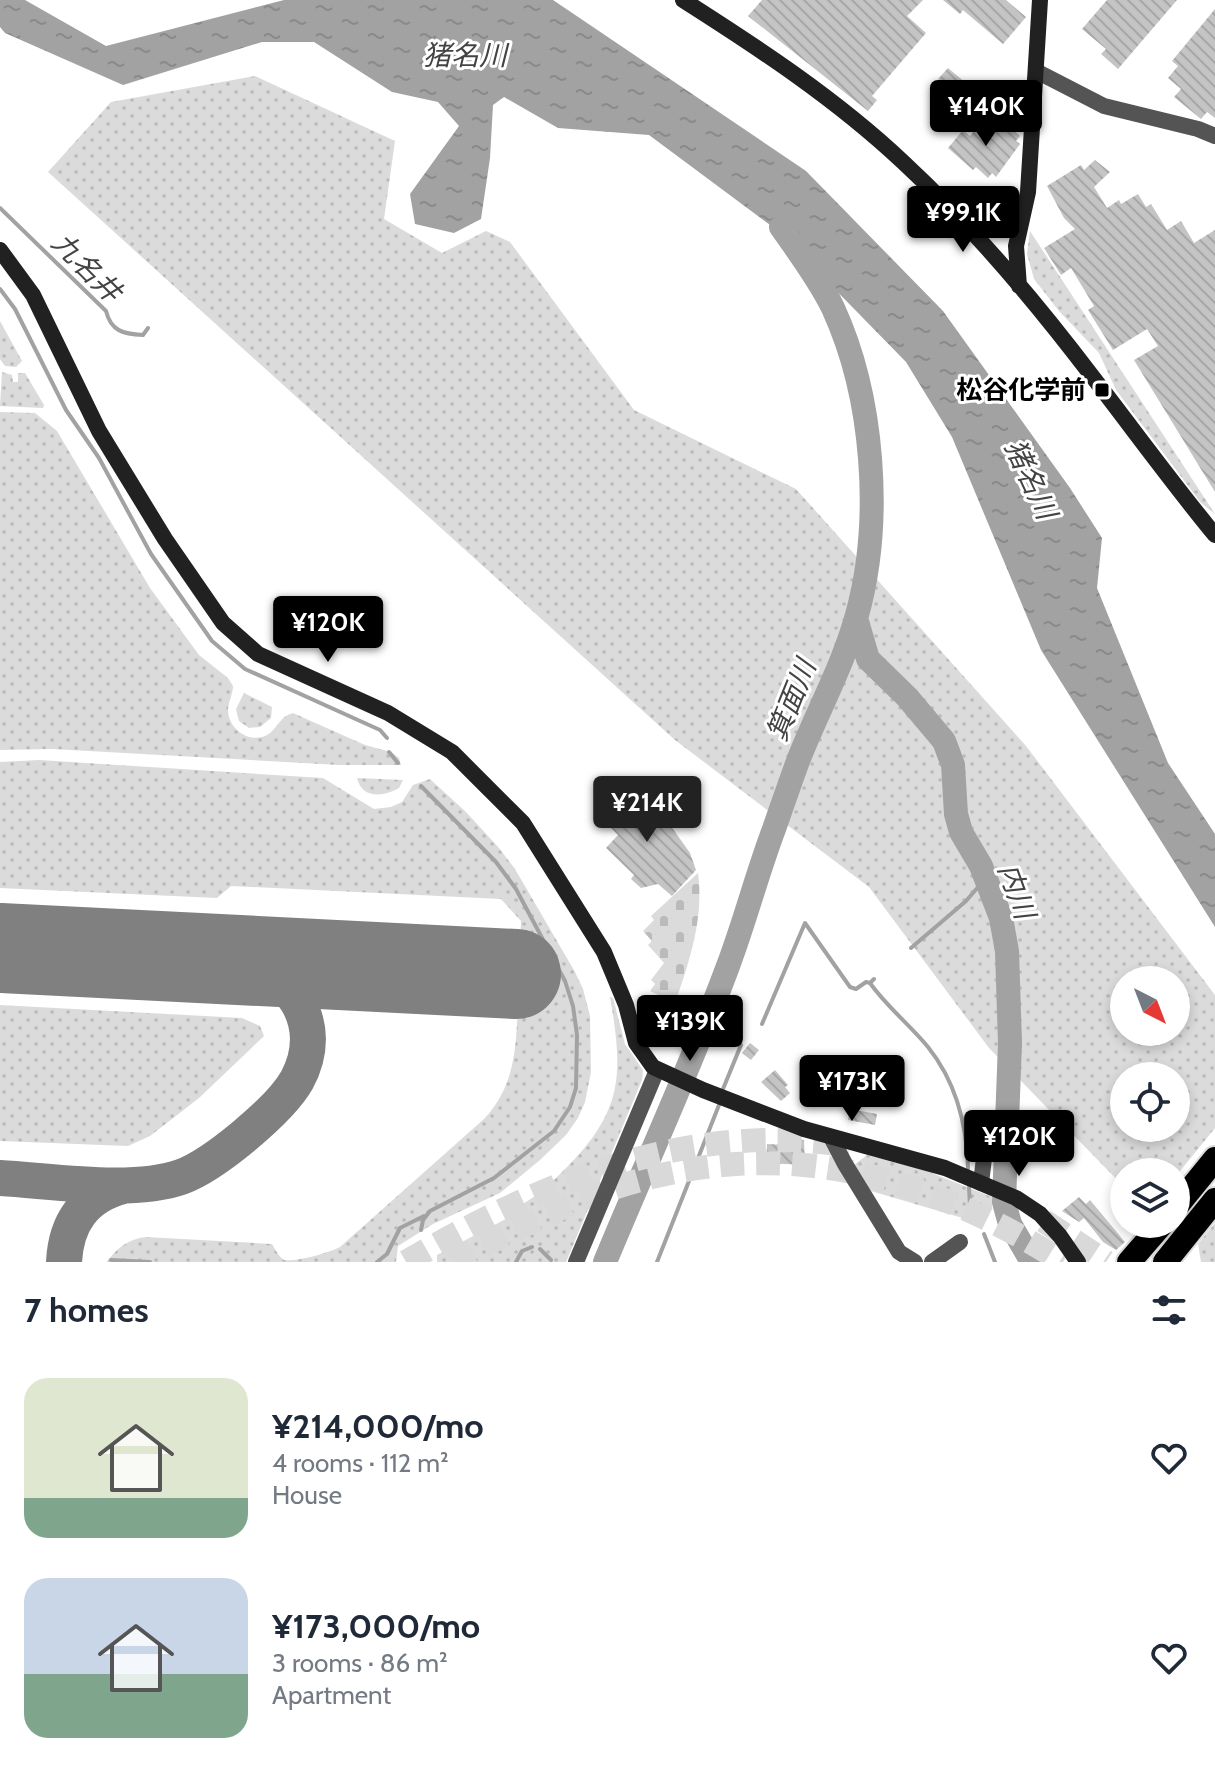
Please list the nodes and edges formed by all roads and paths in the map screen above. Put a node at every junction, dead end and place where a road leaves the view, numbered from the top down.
1 (683, 0) edge
2 (1040, 0) edge
3 (1036, 71) junction
4 (1215, 136) edge
5 (1016, 246) junction
6 (983, 247) junction
7 (0, 250) edge
8 (1019, 286) junction
9 (1215, 535) edge
10 (659, 1071) junction
11 (832, 1139) junction
12 (985, 1150) dead end
13 (1215, 1159) edge
14 (985, 1185) junction
15 (1190, 1190) edge
16 (1215, 1200) edge
17 (1150, 1238) edge
18 (960, 1242) dead end
19 (900, 1257) edge
20 (576, 1262) edge
21 (915, 1262) edge
22 (932, 1262) edge
23 (1078, 1262) edge
24 (1129, 1262) edge
25 (1165, 1262) edge

1 - 6 street
2 - 3 street
3 - 4 street
3 - 5 street
5 - 6 street
5 - 8 street
6 - 8 street
7 - 10 street
8 - 9 street
10 - 11 street
10 - 20 street
11 - 14 street
11 - 19 street
12 - 14 street
13 - 15 highway
14 - 23 street
16 - 25 highway
17 - 24 highway
18 - 22 street
19 - 21 street

